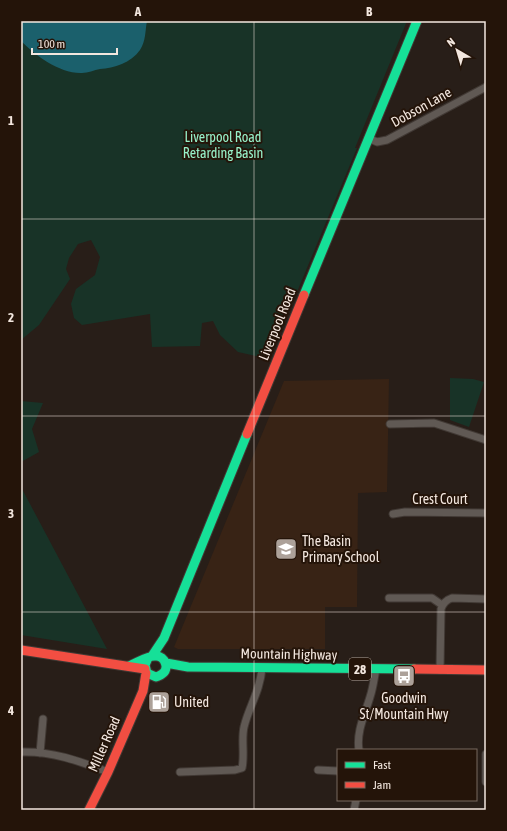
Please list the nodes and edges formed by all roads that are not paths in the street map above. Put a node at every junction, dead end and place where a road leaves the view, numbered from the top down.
1 (417, 21) edge
2 (486, 88) edge
3 (368, 138) junction
4 (390, 424) dead end
5 (486, 440) edge
6 (486, 513) edge
7 (393, 514) dead end
8 (389, 598) dead end
9 (486, 599) edge
10 (442, 605) junction
11 (164, 638) junction
12 (21, 650) edge
13 (150, 657) junction
14 (166, 665) junction
15 (128, 667) junction
16 (262, 668) junction
17 (376, 669) junction
18 (440, 670) junction
19 (486, 670) edge
20 (146, 671) junction
21 (156, 677) junction
22 (144, 688) junction
23 (43, 720) dead end
24 (359, 749) edge
25 (21, 752) edge
26 (40, 753) junction
27 (486, 754) edge
28 (318, 770) dead end
29 (337, 771) edge
30 (108, 772) junction
31 (180, 772) dead end
32 (486, 782) edge
33 (89, 810) edge

1 - 3 main road, Liverpool Road
2 - 3 street, Dobson Lane
3 - 11 main road, Liverpool Road
4 - 5 street
6 - 7 street, Crest Court
8 - 10 street
9 - 10 street
10 - 18 street
11 - 13 main road, Liverpool Road
11 - 14 main road, Liverpool Road
12 - 15 main road
13 - 14 main road, 28
13 - 15 main road
13 - 20 main road
14 - 16 main road, Mountain Highway / 28
14 - 21 main road
15 - 20 main road
16 - 17 main road, Mountain Highway / 28
16 - 31 street
17 - 18 main road, Mountain Highway / 28
17 - 24 street
18 - 19 main road, Mountain Highway / 28
20 - 21 main road
20 - 22 main road, Miller Road
21 - 22 main road, Miller Road
22 - 30 main road, Miller Road
23 - 26 street
25 - 26 street
26 - 30 street
27 - 32 street
28 - 29 street
30 - 33 main road, Miller Road

